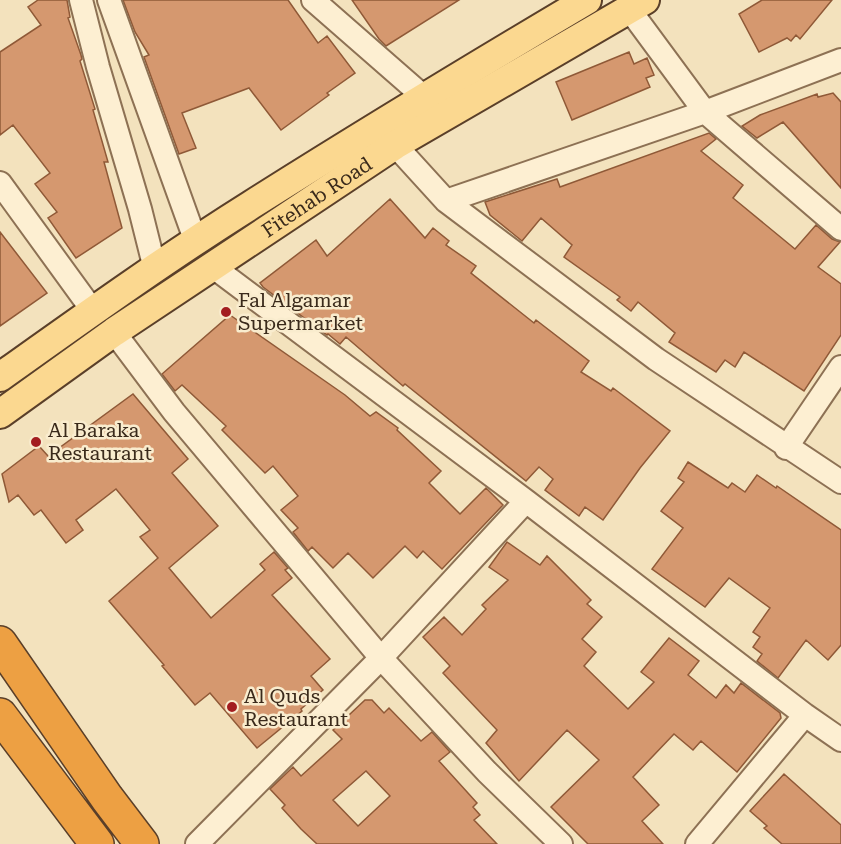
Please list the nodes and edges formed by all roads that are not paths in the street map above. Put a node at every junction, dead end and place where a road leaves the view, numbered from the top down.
1 (81, 0) edge
2 (109, 0) edge
3 (313, 0) edge
4 (587, 0) edge
5 (637, 5) edge
6 (128, 55) junction
7 (841, 60) edge
8 (98, 66) junction
9 (424, 97) junction
10 (705, 111) junction
11 (395, 145) junction
12 (0, 183) edge
13 (446, 201) junction
14 (841, 230) edge
15 (196, 242) junction
16 (212, 266) junction
17 (155, 269) junction
18 (93, 311) junction
19 (114, 332) junction
20 (841, 367) edge
21 (0, 377) edge
22 (0, 414) edge
23 (786, 448) junction
24 (841, 482) edge
25 (526, 501) junction
26 (0, 643) edge
27 (381, 658) junction
28 (0, 715) edge
29 (805, 715) junction
30 (841, 740) edge
31 (96, 844) edge
32 (142, 844) edge
33 (197, 844) edge
34 (561, 844) edge
35 (698, 844) edge

1 - 8 street
2 - 6 street
3 - 9 street
4 - 9 main road, Fitehab Road
5 - 10 street
5 - 11 main road, Fitehab Road
6 - 8 street
6 - 15 street
7 - 10 street
8 - 17 street
9 - 15 main road, Fitehab Road
10 - 13 street
10 - 14 street
11 - 13 street
11 - 16 main road, Fitehab Road
12 - 18 street
13 - 23 street
15 - 17 main road, Fitehab Road
16 - 19 main road, Fitehab Road
16 - 25 street
17 - 18 main road, Fitehab Road
18 - 21 main road, Fitehab Road
19 - 22 main road, Fitehab Road
19 - 27 street
20 - 23 street
23 - 24 street
25 - 27 street
25 - 29 street
26 - 32 highway
27 - 33 street
27 - 34 street
28 - 31 highway
29 - 30 street
29 - 35 street

